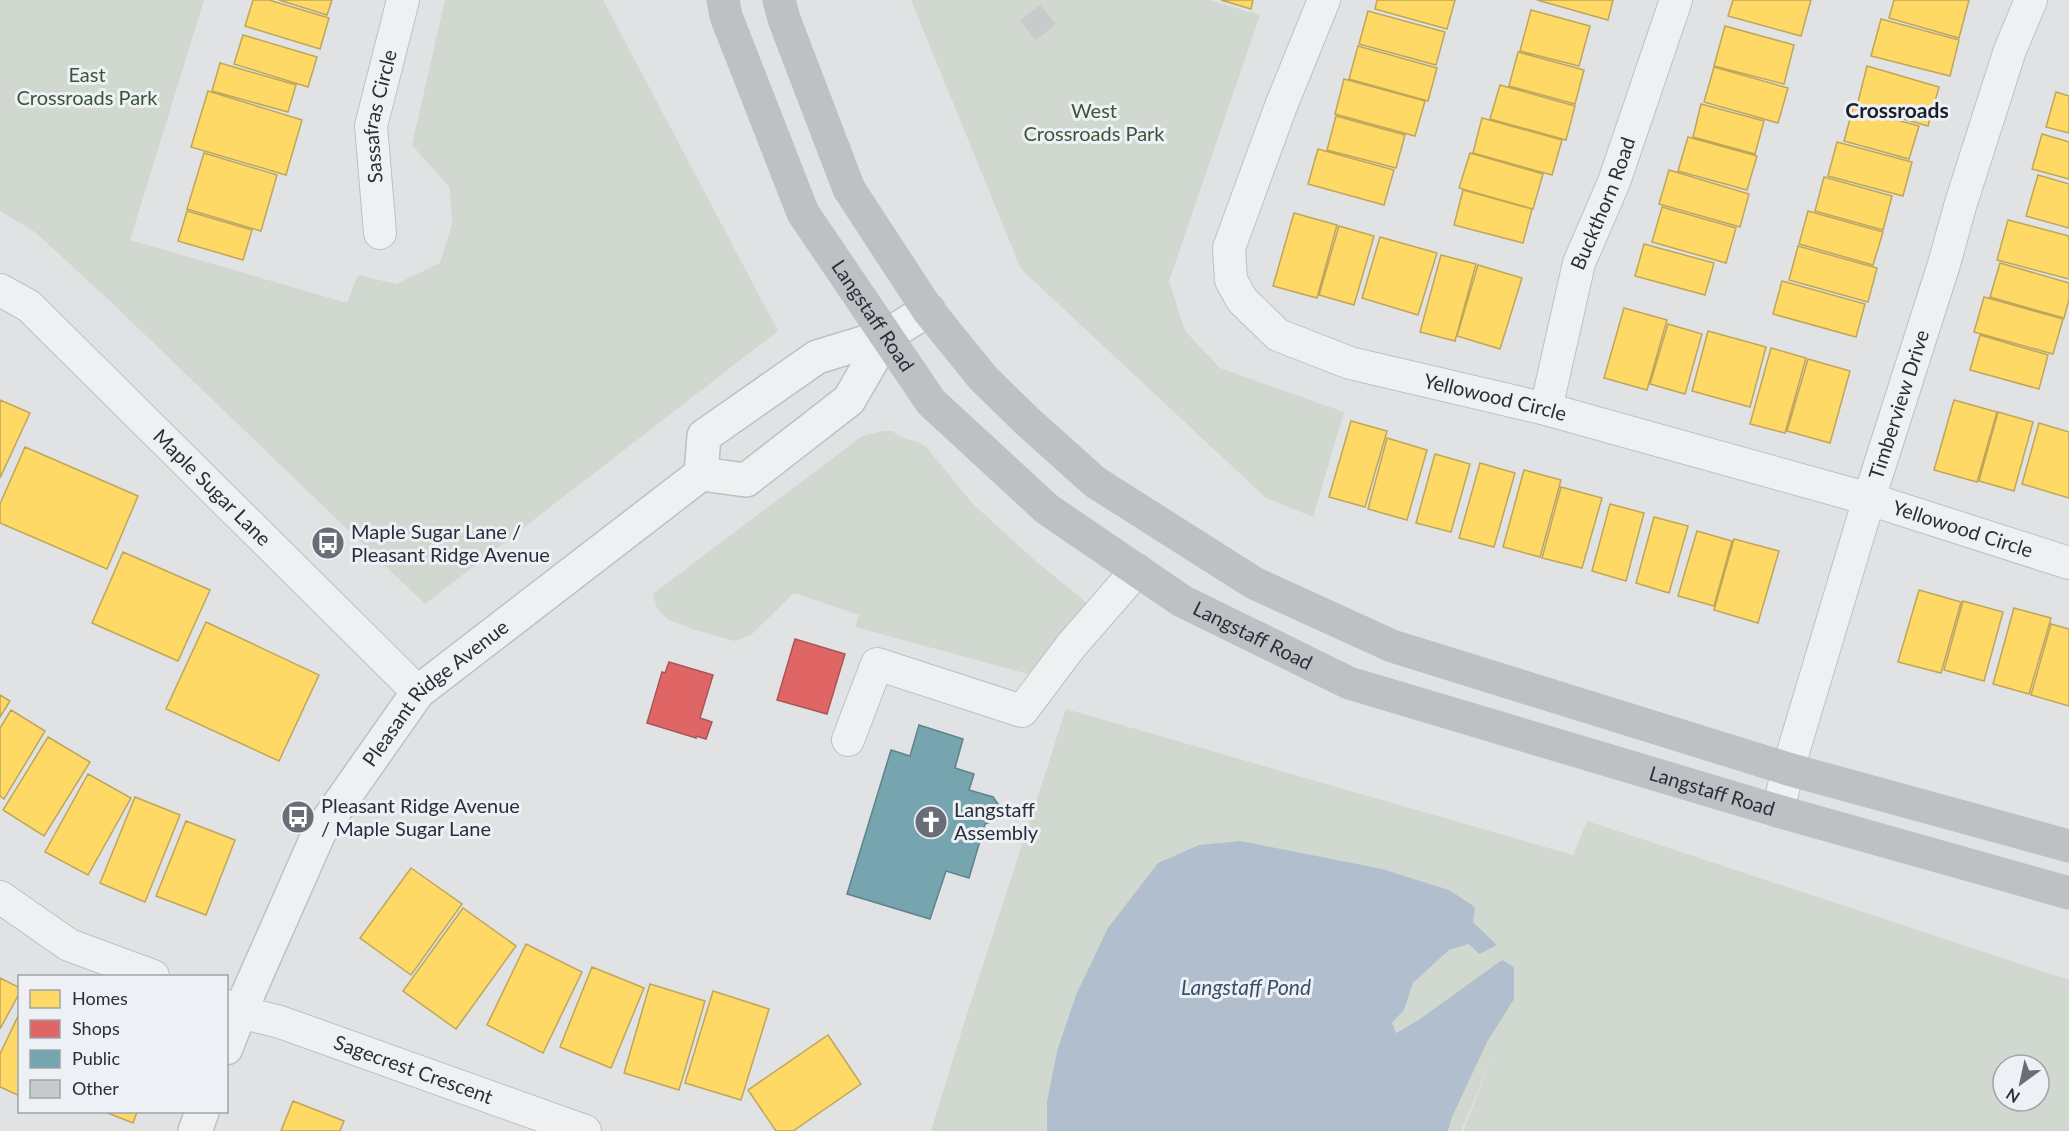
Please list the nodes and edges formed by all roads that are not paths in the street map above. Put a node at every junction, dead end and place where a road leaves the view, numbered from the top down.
1 (403, 0) edge
2 (723, 0) edge
3 (779, 0) edge
4 (1324, 0) edge
5 (1676, 0) edge
6 (2031, 0) edge
7 (380, 233) dead end
8 (0, 290) edge
9 (928, 310) junction
10 (886, 336) junction
11 (1546, 409) junction
12 (701, 474) junction
13 (1869, 499) junction
14 (2069, 563) edge
15 (1137, 570) junction
16 (418, 692) junction
17 (848, 740) dead end
18 (1788, 769) junction
19 (1778, 811) junction
20 (2069, 846) edge
21 (2069, 893) edge
22 (0, 897) edge
23 (150, 975) edge
24 (233, 1009) edge
25 (228, 1037) edge
26 (202, 1113) edge
27 (195, 1131) edge
28 (585, 1131) edge

1 - 7 street, Sassafras Circle
2 - 10 main road, Langstaff Road
3 - 9 main road
4 - 11 street, Yellowood Circle
5 - 11 street, Buckthorn Road
6 - 13 street, Timberview Drive
8 - 16 street, Maple Sugar Lane
9 - 10 street
9 - 18 main road
10 - 12 street
10 - 12 street
10 - 15 main road, Langstaff Road
11 - 13 street, Yellowood Circle
12 - 16 street, Pleasant Ridge Avenue
13 - 14 street, Yellowood Circle
13 - 18 street, Timberview Drive
15 - 17 street
15 - 19 main road, Langstaff Road
16 - 24 street, Pleasant Ridge Avenue
18 - 19 street, Timberview Drive
18 - 20 main road
19 - 21 main road, Langstaff Road
22 - 23 street
24 - 25 street, Pleasant Ridge Avenue
24 - 28 street, Sagecrest Crescent
26 - 27 street

